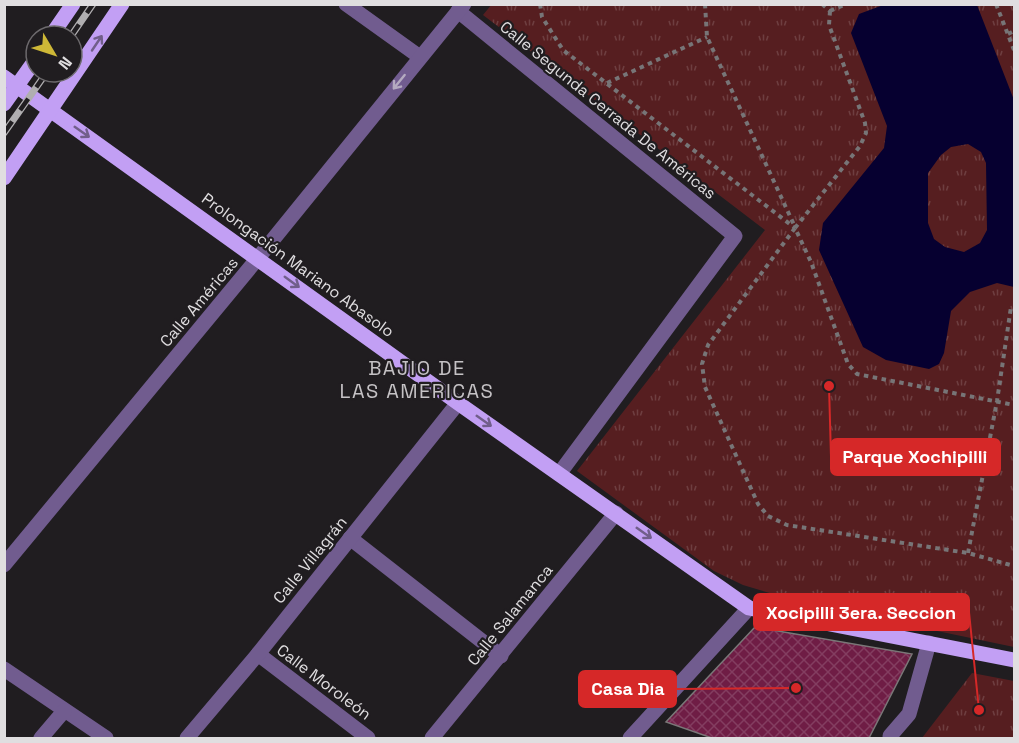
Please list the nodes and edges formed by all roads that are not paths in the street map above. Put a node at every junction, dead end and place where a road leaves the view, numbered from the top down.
1 (73, 4) edge
2 (122, 4) edge
3 (346, 4) edge
4 (461, 8) edge
5 (59, 24) edge
6 (420, 57) junction
7 (24, 70) edge
8 (11, 81) edge
9 (4, 104) edge
10 (52, 111) junction
11 (4, 178) edge
12 (258, 258) junction
13 (458, 403) junction
14 (559, 474) junction
15 (616, 513) junction
16 (350, 538) junction
17 (4, 565) edge
18 (749, 608) junction
19 (929, 643) junction
20 (258, 654) junction
21 (501, 656) junction
22 (1014, 660) edge
23 (4, 669) edge
24 (64, 711) junction
25 (890, 736) dead end
26 (41, 738) edge
27 (106, 738) edge
28 (187, 738) edge
29 (368, 738) edge
30 (432, 738) edge
31 (630, 738) edge

1 - 5 main road
10 -> 2 main road
3 - 6 street
4 - 6 street, Calle Américas
4 - 14 street, Calle Segunda Cerrada De Américas
6 -> 12 street, Calle Américas
7 - 8 main road
8 - 9 main road
8 - 10 main road, Prolongación Mariano Abasolo
10 - 11 main road
10 -> 12 main road, Prolongación Mariano Abasolo
12 -> 13 main road, Prolongación Mariano Abasolo
12 - 17 street, Calle Américas
13 -> 14 main road, Prolongación Mariano Abasolo
13 - 16 street, Calle Villagrán
14 - 15 main road, Prolongación Mariano Abasolo
15 -> 18 main road, Prolongación Mariano Abasolo
15 - 21 street, Calle Salamanca
16 - 20 street, Calle Villagrán
16 - 21 street
18 - 19 main road, Prolongación Mariano Abasolo
18 - 31 street
19 - 22 main road, Prolongación Mariano Abasolo
19 - 25 street
20 - 28 street, Calle Villagrán
20 - 29 street, Calle Moroleón
21 - 30 street, Calle Salamanca
23 - 24 street
24 - 26 street
24 - 27 street

